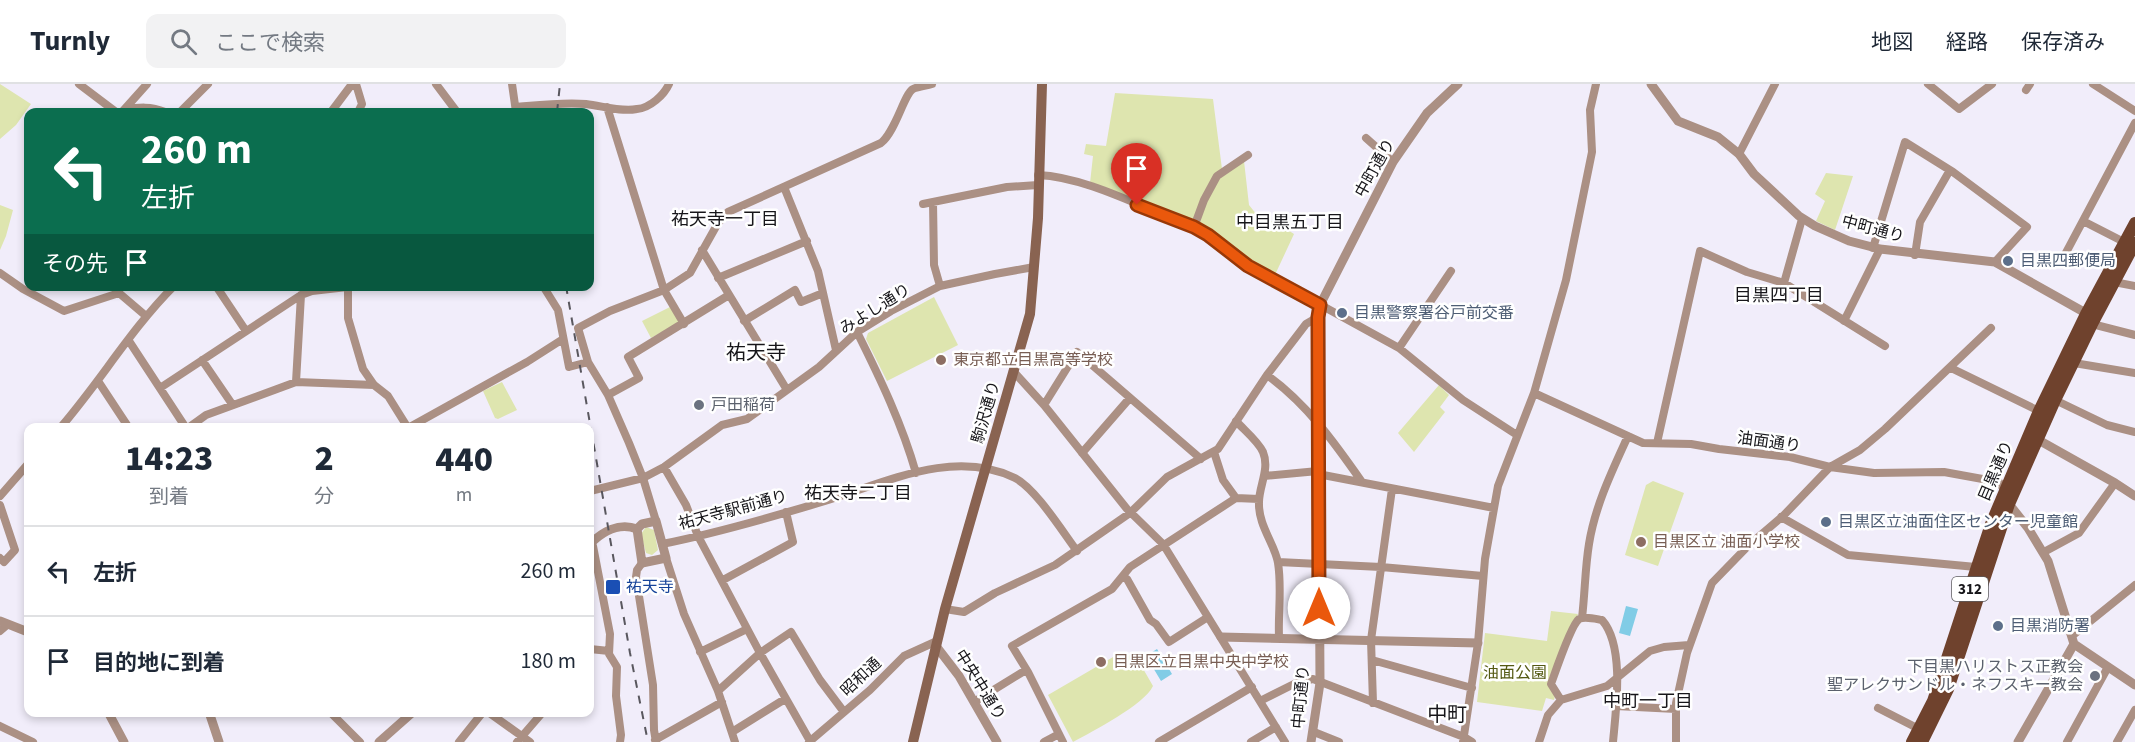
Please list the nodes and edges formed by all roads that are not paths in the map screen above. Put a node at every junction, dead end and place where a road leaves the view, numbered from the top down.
1 (79, 84) edge
2 (147, 84) edge
3 (208, 84) edge
4 (354, 84) edge
5 (436, 84) edge
6 (512, 84) edge
7 (669, 84) edge
8 (932, 84) edge
9 (1042, 84) edge
10 (1458, 84) edge
11 (1596, 84) edge
12 (1651, 84) edge
13 (1775, 84) edge
14 (1928, 84) edge
15 (1992, 84) edge
16 (2093, 84) edge
17 (607, 107) junction
18 (2133, 107) edge
19 (115, 108) edge
20 (125, 108) edge
21 (138, 108) edge
22 (156, 108) edge
23 (184, 108) edge
24 (334, 108) edge
25 (360, 108) edge
26 (454, 108) edge
27 (516, 108) edge
28 (527, 108) edge
29 (2135, 123) edge
30 (1366, 138) dead end
31 (1739, 154) junction
32 (1248, 155) dead end
33 (1393, 162) junction
34 (1950, 170) junction
35 (1038, 180) junction
36 (783, 187) junction
37 (933, 202) junction
38 (923, 204) dead end
39 (1802, 219) junction
40 (2083, 221) junction
41 (2135, 223) edge
42 (1194, 227) junction
43 (807, 241) junction
44 (2130, 243) edge
45 (1877, 248) junction
46 (702, 250) junction
47 (1915, 255) junction
48 (1995, 262) junction
49 (2061, 262) dead end
50 (1034, 267) junction
51 (1451, 271) dead end
52 (0, 273) edge
53 (718, 278) junction
54 (2114, 282) junction
55 (1784, 283) junction
56 (940, 286) junction
57 (2135, 286) edge
58 (24, 290) edge
59 (663, 290) junction
60 (27, 291) edge
61 (169, 291) edge
62 (219, 291) edge
63 (312, 291) edge
64 (348, 291) edge
65 (546, 291) edge
66 (823, 293) junction
67 (300, 295) junction
68 (729, 295) junction
69 (1320, 305) junction
70 (146, 316) junction
71 (1318, 317) junction
72 (2091, 318) junction
73 (744, 321) junction
74 (1844, 321) junction
75 (684, 324) junction
76 (1991, 328) dead end
77 (246, 331) junction
78 (857, 332) junction
79 (2135, 335) edge
80 (563, 339) junction
81 (129, 341) junction
82 (1885, 346) dead end
83 (1399, 348) junction
84 (836, 350) junction
85 (202, 360) junction
86 (588, 362) junction
87 (2073, 363) junction
88 (1951, 368) junction
89 (1013, 371) junction
90 (2135, 373) edge
91 (1267, 375) junction
92 (98, 381) junction
93 (296, 382) junction
94 (374, 385) junction
95 (160, 388) junction
96 (787, 390) junction
97 (1534, 393) junction
98 (608, 395) junction
99 (1129, 399) junction
100 (2055, 400) junction
101 (232, 404) junction
102 (1044, 405) junction
103 (2039, 411) junction
104 (1236, 421) junction
105 (1318, 422) junction
106 (67, 423) edge
107 (126, 423) edge
108 (184, 423) edge
109 (194, 423) edge
110 (405, 423) edge
111 (417, 423) edge
112 (2135, 432) edge
113 (1517, 435) junction
114 (1628, 436) junction
115 (2033, 437) junction
116 (1656, 443) junction
117 (1214, 452) junction
118 (1082, 453) junction
119 (1201, 459) junction
120 (664, 467) junction
121 (1830, 467) junction
122 (24, 469) edge
123 (986, 469) junction
124 (916, 473) junction
125 (1318, 473) junction
126 (1264, 476) junction
127 (643, 478) junction
128 (1362, 482) junction
129 (2115, 483) junction
130 (1392, 489) junction
131 (594, 490) edge
132 (2006, 491) junction
133 (0, 496) edge
134 (2135, 496) edge
135 (1236, 498) junction
136 (1258, 499) junction
137 (2009, 504) junction
138 (0, 505) edge
139 (1494, 508) junction
140 (786, 512) junction
141 (1130, 513) junction
142 (1781, 517) junction
143 (656, 521) junction
144 (637, 529) junction
145 (698, 536) junction
146 (594, 540) edge
147 (662, 544) junction
148 (1165, 546) junction
149 (594, 551) edge
150 (1077, 551) junction
151 (2044, 552) junction
152 (0, 558) edge
153 (666, 558) junction
154 (1278, 562) junction
155 (642, 563) junction
156 (1319, 563) junction
157 (1381, 567) junction
158 (1976, 567) junction
159 (1484, 576) junction
160 (1123, 577) junction
161 (723, 580) junction
162 (2134, 589) edge
163 (945, 609) junction
164 (1208, 617) junction
165 (1582, 618) junction
166 (2, 626) edge
167 (747, 629) junction
168 (24, 631) edge
169 (1221, 637) junction
170 (1279, 638) junction
171 (1319, 638) junction
172 (1371, 640) junction
173 (2073, 640) junction
174 (936, 643) junction
175 (1478, 643) junction
176 (1689, 645) junction
177 (594, 649) edge
178 (609, 651) junction
179 (700, 652) junction
180 (760, 653) junction
181 (1372, 660) junction
182 (2108, 667) junction
183 (1026, 670) junction
184 (1616, 679) junction
185 (1320, 683) junction
186 (2135, 685) edge
187 (1252, 687) junction
188 (1472, 688) junction
189 (718, 691) junction
190 (785, 699) junction
191 (1561, 700) junction
192 (1260, 701) junction
193 (722, 702) junction
194 (974, 702) junction
195 (1373, 703) junction
196 (1616, 706) junction
197 (1878, 708) dead end
198 (1676, 709) junction
199 (2135, 710) edge
200 (844, 712) junction
201 (110, 717) edge
202 (211, 717) edge
203 (335, 717) edge
204 (408, 717) edge
205 (479, 717) edge
206 (494, 717) edge
207 (539, 717) edge
208 (0, 726) edge
209 (1276, 727) junction
210 (1918, 729) junction
211 (732, 732) junction
212 (1314, 732) junction
213 (1061, 738) edge
214 (520, 739) edge
215 (1464, 739) edge
216 (386, 740) edge
217 (27, 741) edge
218 (656, 741) edge
219 (123, 742) edge
220 (219, 742) edge
221 (360, 742) edge
222 (459, 742) edge
223 (530, 742) edge
224 (620, 742) edge
225 (735, 742) edge
226 (810, 742) edge
227 (913, 742) edge
228 (997, 742) edge
229 (1044, 742) edge
230 (1159, 742) edge
231 (1251, 742) edge
232 (1285, 742) edge
233 (1311, 742) edge
234 (1339, 742) edge
235 (1472, 742) edge
236 (1539, 742) edge
237 (1613, 742) edge
238 (1676, 742) edge
239 (1912, 742) edge
240 (1922, 742) edge
241 (2019, 742) edge
242 (2067, 742) edge
243 (2117, 742) edge

1 - 19 street
2 - 20 street
3 - 23 street
4 - 24 street
4 - 25 street
5 - 26 street
6 - 27 street
7 - 17 street
8 - 36 street
9 - 35 main road, 駒沢通り
10 - 33 street, 中町通り
11 - 97 street
12 - 31 street, 中町通り
13 - 31 street
14 - 15 street
16 - 18 street
17 - 28 street
17 - 59 street
21 - 22 street
29 - 40 street
30 - 33 street
31 - 39 street, 中町通り
32 - 42 street
33 - 69 street, 中町通り
34 - 45 street
34 - 47 street
34 - 48 street
35 - 37 street
35 - 42 street
35 - 50 main road, 駒沢通り
36 - 43 street
36 - 46 street
37 - 38 street
37 - 56 street
39 - 45 street, 中町通り
39 - 55 street
40 - 44 street
40 - 49 street
41 - 44 main road, 目黒通り / 312
42 - 69 street
43 - 53 street
43 - 66 street
44 - 54 main road, 目黒通り / 312
44 - 72 main road, 目黒通り / 312
45 - 47 street, 中町通り
45 - 74 street
46 - 53 street
46 - 59 street
47 - 48 street, 中町通り
48 - 72 street, 中町通り
50 - 56 street, みよし通り
50 - 89 main road, 駒沢通り
51 - 83 street
52 - 58 street
53 - 68 street
54 - 57 street
54 - 72 main road, 目黒通り / 312
55 - 74 street
55 - 116 street
56 - 78 street, みよし通り
59 - 75 street
59 - 86 street
60 - 70 street
61 - 70 street
62 - 77 street
63 - 67 street
64 - 94 street
65 - 80 street
66 - 73 street
66 - 84 street
67 - 77 street
67 - 93 street
68 - 73 street
68 - 75 street
69 - 71 street, 中町通り
69 - 83 street
70 - 81 street
71 - 91 street
71 - 105 street, 中町通り
72 - 79 street
72 - 87 main road, 目黒通り / 312
72 - 103 main road, 目黒通り / 312
73 - 96 street
74 - 82 street
75 - 98 street
76 - 88 street
77 - 85 street
78 - 84 street, みよし通り
78 - 124 street
80 - 86 street
80 - 111 street
81 - 92 street
81 - 95 street
83 - 113 street
84 - 96 street, みよし通り
85 - 95 street
85 - 101 street
86 - 98 street
87 - 90 street
87 - 100 main road, 目黒通り / 312
88 - 103 street
88 - 121 street
89 - 102 street
89 - 123 main road, 駒沢通り
91 - 104 street
91 - 105 street
92 - 106 street
92 - 107 street
93 - 94 street
93 - 101 street
94 - 110 street
95 - 108 street
96 - 120 street, みよし通り
97 - 113 street
97 - 114 street, 油面通り
98 - 127 street
99 - 102 street
99 - 118 street
99 - 119 street
100 - 112 street
100 - 115 main road, 目黒通り / 312
101 - 109 street
102 - 118 street
103 - 115 main road, 目黒通り / 312
104 - 117 street
104 - 126 street
105 - 125 street, 中町通り
105 - 128 street
113 - 139 street
114 - 116 street, 油面通り
114 - 165 street
115 - 129 street
115 - 132 main road, 目黒通り / 312
115 - 137 main road, 目黒通り / 312
116 - 121 street, 油面通り
117 - 119 street
117 - 135 street
118 - 141 street
119 - 141 street
120 - 127 street, みよし通り
120 - 145 street
121 - 132 street, 油面通り
121 - 142 street
122 - 133 street
123 - 124 street, 祐天寺駅前通り
123 - 150 street, 祐天寺駅前通り
123 - 163 main road, 駒沢通り
124 - 140 street, 祐天寺駅前通り
125 - 126 street
125 - 128 street
125 - 156 street, 中町通り
126 - 136 street
127 - 131 street, みよし通り
127 - 143 street
128 - 130 street
129 - 134 street
129 - 151 street
130 - 139 street
130 - 157 street
132 - 137 street
132 - 158 main road, 目黒通り / 312
135 - 136 street
135 - 148 street
136 - 154 street
137 - 151 street
137 - 240 main road, 目黒通り / 312
138 - 152 street
139 - 159 street
140 - 145 street, 祐天寺駅前通り
140 - 161 street
141 - 148 street
141 - 150 street
142 - 158 street
142 - 176 street
143 - 144 street, 祐天寺駅前通り
143 - 147 street, 祐天寺駅前通り
144 - 146 street, 祐天寺駅前通り
144 - 155 street
145 - 147 street, 祐天寺駅前通り
145 - 161 street
147 - 153 street, 祐天寺駅前通り
148 - 160 street
148 - 164 street
149 - 178 street
150 - 163 street
151 - 173 street
153 - 155 street
153 - 179 street
154 - 156 street
154 - 170 street
155 - 218 street
156 - 157 street
156 - 171 street, 中町通り
157 - 159 street
157 - 172 street
158 - 210 main road, 目黒通り / 312
159 - 175 street
160 - 164 street
160 - 183 street
161 - 167 street
162 - 173 street
163 - 174 main road, 駒沢通り
164 - 169 street
165 - 184 street
165 - 191 street
166 - 168 street
167 - 179 street
167 - 180 street
169 - 170 street
169 - 187 street
170 - 171 street
171 - 172 street
171 - 185 street, 中町通り
172 - 175 street
172 - 181 street
173 - 182 street
173 - 241 street
174 - 194 street, 中央中通り
174 - 200 street, 昭和通
174 - 227 main road, 駒沢通り
175 - 188 street
176 - 184 street
176 - 198 street
177 - 178 street
178 - 224 street
179 - 189 street
180 - 189 street
180 - 190 street
180 - 200 street
181 - 188 street
181 - 195 street
182 - 186 street
182 - 242 street
183 - 194 street
183 - 213 street
184 - 191 street
184 - 196 street
185 - 192 street
185 - 195 street
185 - 212 street, 中町通り
187 - 192 street
187 - 230 street
188 - 215 street
189 - 193 street
190 - 211 street
190 - 226 street
191 - 236 street
192 - 209 street
193 - 211 street
193 - 218 street
194 - 228 street, 中央中通り
195 - 215 street
196 - 198 street
196 - 237 street
197 - 210 street
198 - 238 street
199 - 243 street
200 - 226 street, 昭和通
201 - 219 street
202 - 220 street
203 - 221 street
204 - 216 street
205 - 222 street
206 - 214 street
207 - 214 street
208 - 217 street
209 - 231 street
209 - 232 street
210 - 239 main road, 目黒通り / 312
211 - 225 street
212 - 233 street, 中町通り
212 - 234 street
213 - 229 street
214 - 223 street
215 - 235 street

